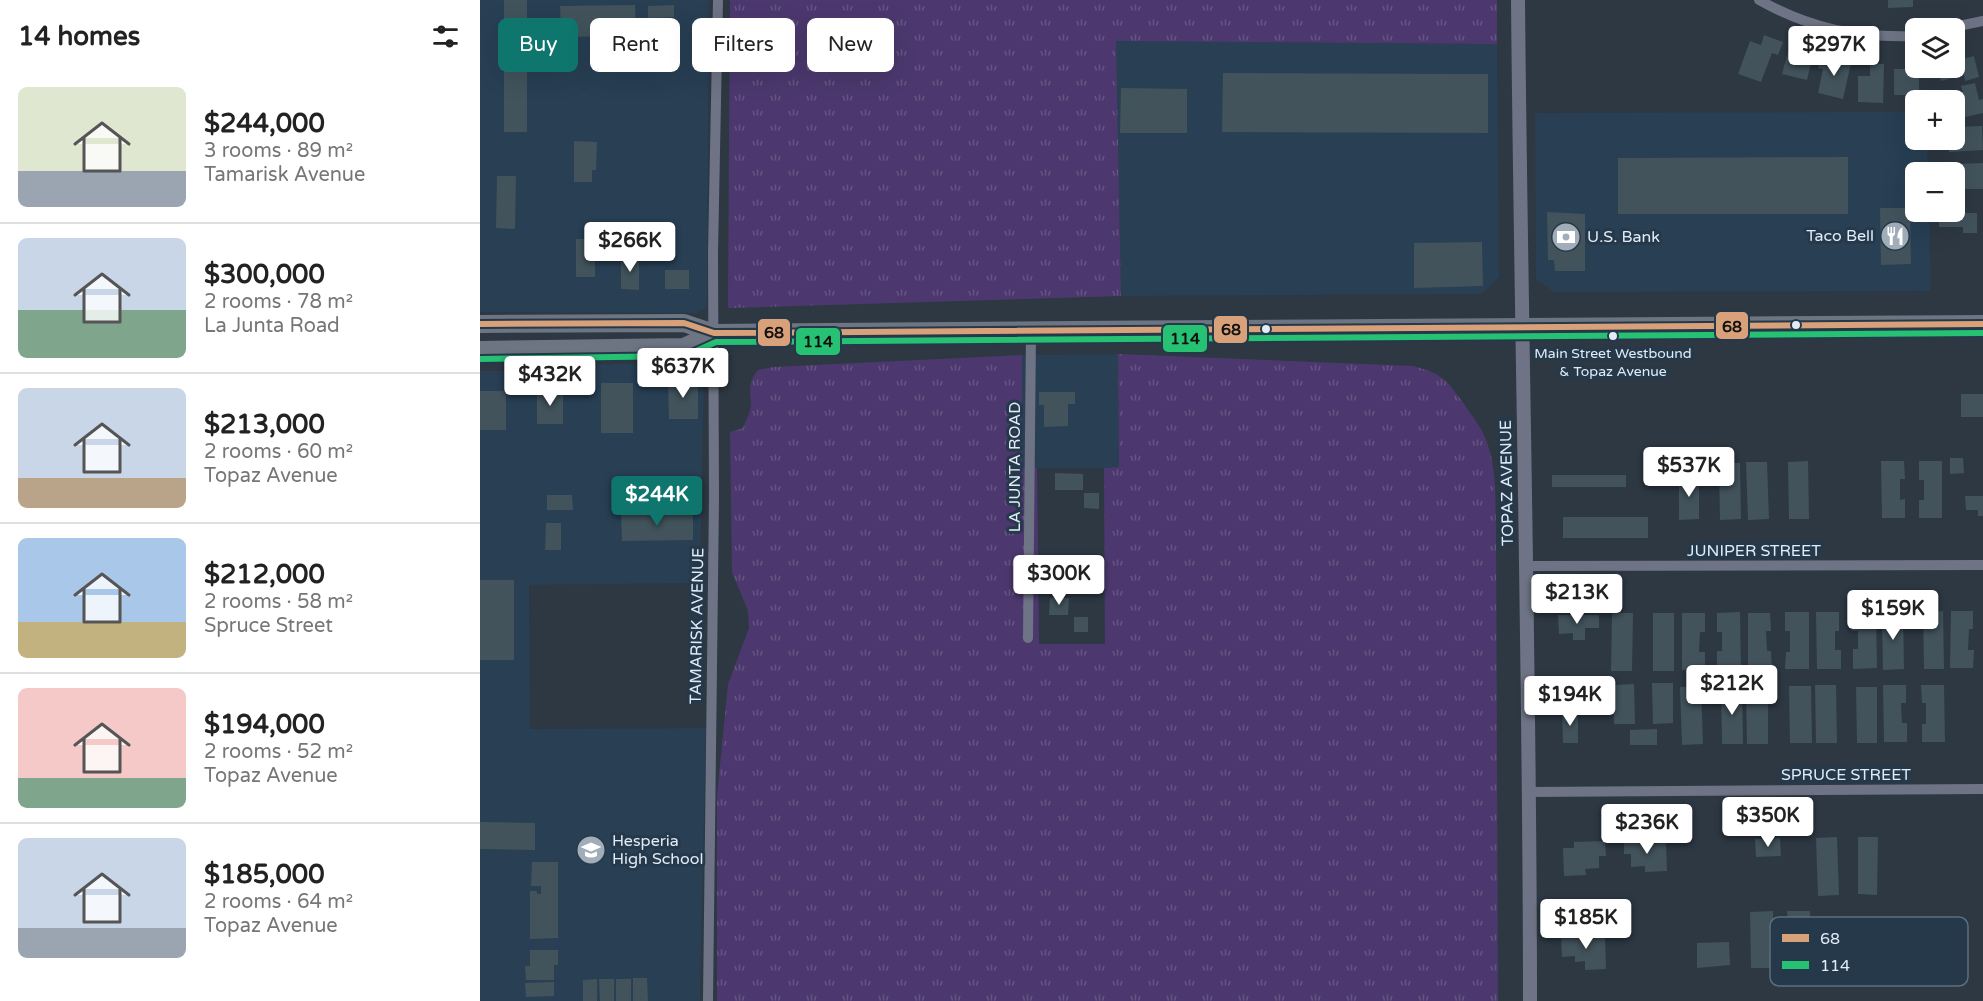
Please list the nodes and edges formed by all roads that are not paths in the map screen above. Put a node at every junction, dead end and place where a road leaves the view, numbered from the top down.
1 (718, 0) edge
2 (1518, 0) edge
3 (1759, 0) edge
4 (1983, 21) edge
5 (1965, 25) edge
6 (1905, 36) edge
7 (480, 324) edge
8 (1983, 324) edge
9 (1521, 325) junction
10 (1031, 332) junction
11 (714, 333) junction
12 (480, 350) edge
13 (1983, 565) edge
14 (1525, 566) junction
15 (1028, 638) dead end
16 (1983, 789) edge
17 (1530, 792) junction
18 (708, 1001) edge
19 (1530, 1001) edge

1 - 11 street, TAMARISK AVENUE
2 - 9 street, TOPAZ AVENUE
3 - 6 street
4 - 5 street
7 - 11 main road
8 - 9 main road
9 - 10 main road
9 - 14 street, TOPAZ AVENUE
10 - 11 main road
10 - 15 street, LA JUNTA ROAD
11 - 12 main road
11 - 18 street, TAMARISK AVENUE
13 - 14 street, JUNIPER STREET
14 - 17 street, TOPAZ AVENUE
16 - 17 street, SPRUCE STREET
17 - 19 street, TOPAZ AVENUE

